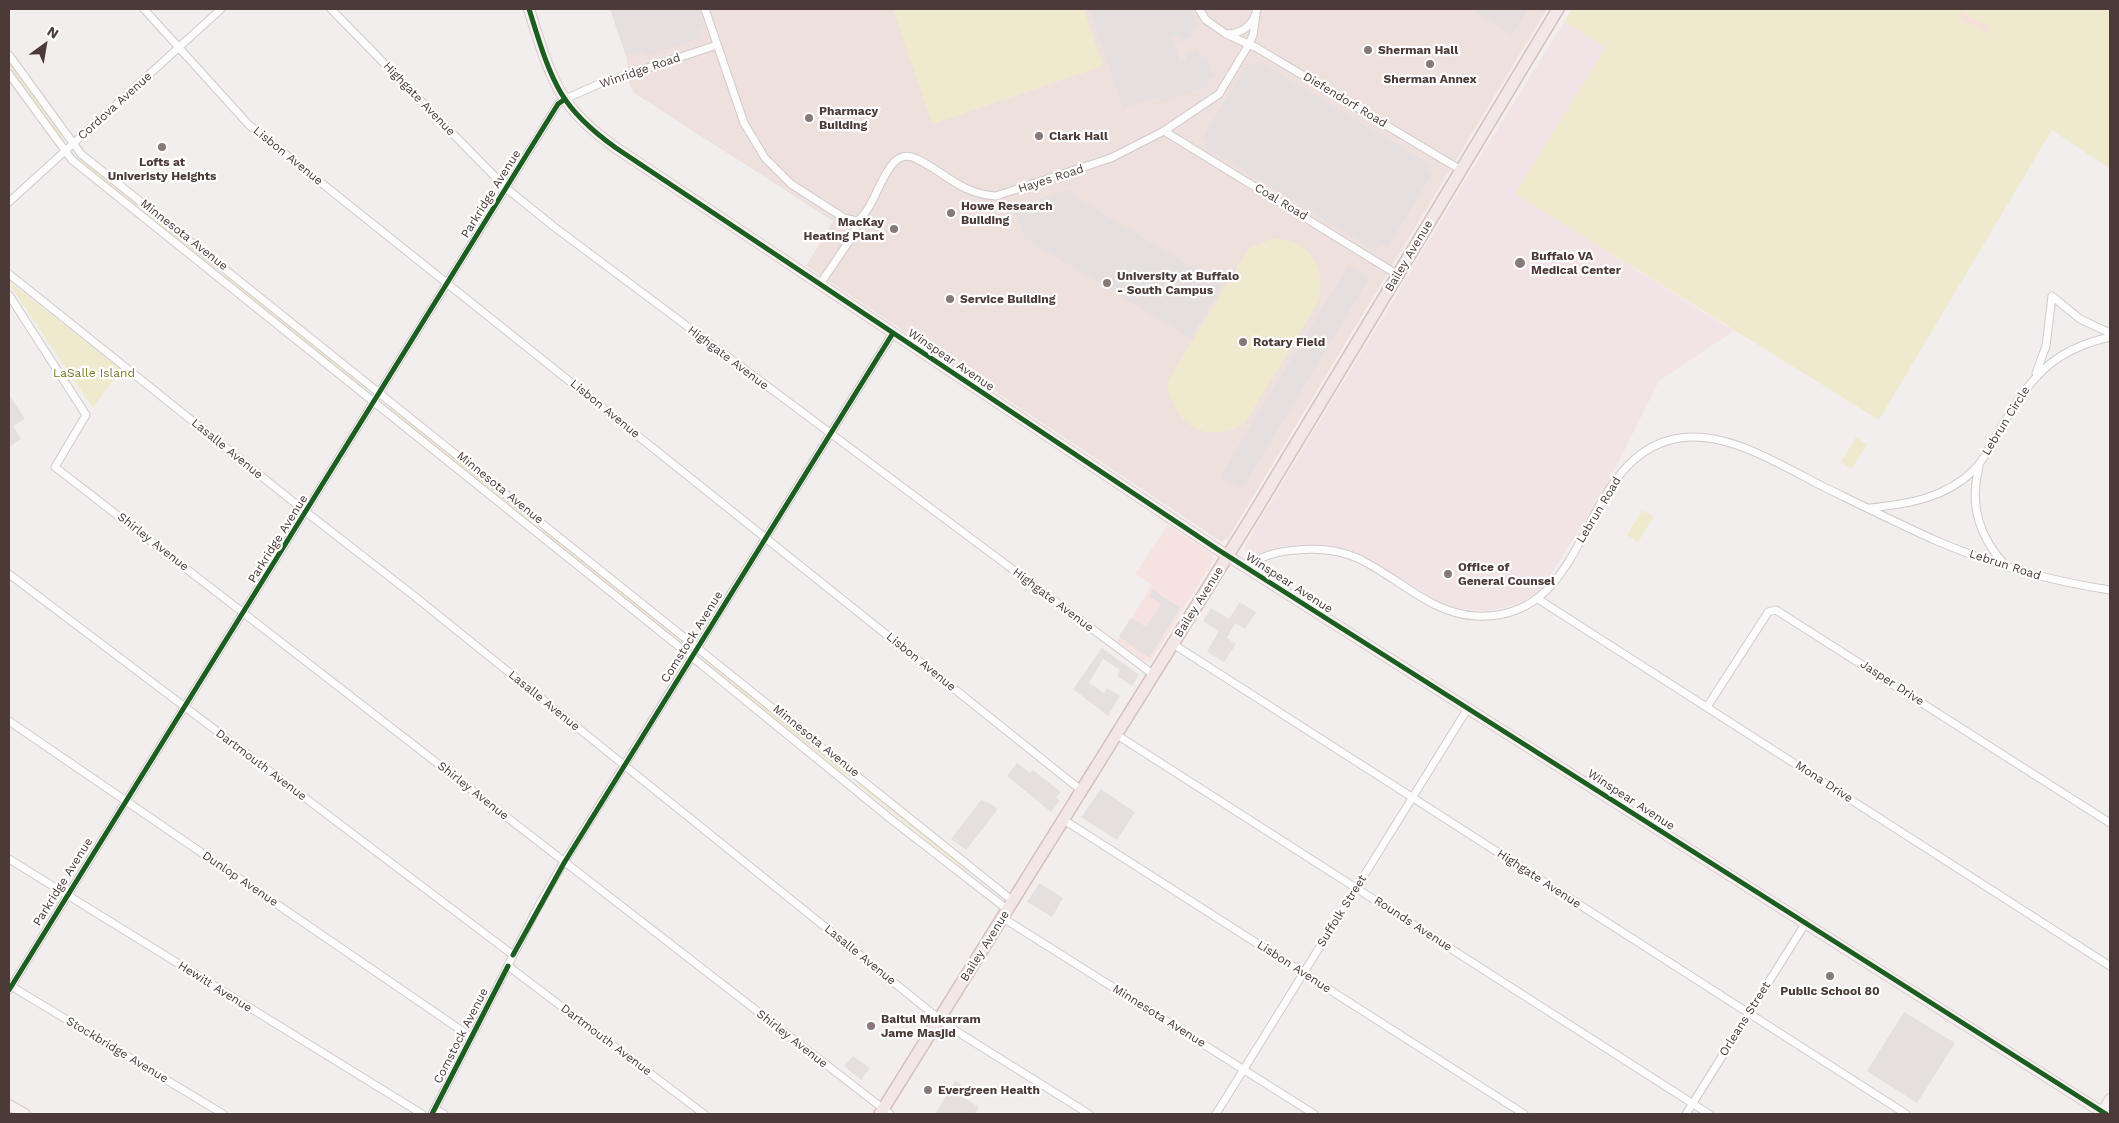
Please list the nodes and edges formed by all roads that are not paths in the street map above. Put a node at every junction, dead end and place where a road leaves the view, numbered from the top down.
1 (144, 9) edge
2 (221, 9) edge
3 (331, 9) edge
4 (529, 9) edge
5 (705, 9) edge
6 (1199, 9) edge
7 (1558, 9) edge
8 (1257, 12) edge
9 (1226, 34) junction
10 (1249, 44) junction
11 (717, 46) junction
12 (179, 48) junction
13 (9, 55) edge
14 (9, 74) edge
15 (565, 99) junction
16 (1164, 131) junction
17 (74, 143) junction
18 (65, 150) junction
19 (1462, 170) junction
20 (506, 188) junction
21 (9, 202) edge
22 (857, 221) junction
23 (225, 268) junction
24 (9, 274) edge
25 (1398, 275) junction
26 (218, 277) junction
27 (448, 283) junction
28 (820, 284) junction
29 (9, 295) edge
30 (893, 333) junction
31 (2110, 333) edge
32 (2110, 337) edge
33 (2034, 378) junction
34 (379, 391) junction
35 (373, 402) junction
36 (831, 433) junction
37 (1980, 464) junction
38 (1870, 508) junction
39 (306, 512) junction
40 (540, 521) junction
41 (533, 530) junction
42 (765, 538) junction
43 (1228, 556) junction
44 (1245, 567) junction
45 (2008, 568) junction
46 (9, 574) edge
47 (2110, 590) edge
48 (1538, 599) junction
49 (244, 612) junction
50 (1173, 644) junction
51 (698, 647) junction
52 (691, 656) junction
53 (1154, 675) junction
54 (184, 707) junction
55 (1708, 707) junction
56 (1468, 708) junction
57 (9, 721) edge
58 (1117, 735) junction
59 (624, 767) junction
60 (856, 773) junction
61 (848, 783) junction
62 (1082, 791) junction
63 (1412, 798) junction
64 (125, 800) junction
65 (1064, 820) junction
66 (2110, 822) edge
67 (9, 860) edge
68 (564, 863) junction
69 (1356, 888) junction
70 (67, 895) junction
71 (1008, 910) junction
72 (1804, 924) junction
73 (513, 955) junction
74 (508, 966) junction
75 (2110, 966) edge
76 (1304, 973) junction
77 (10, 988) edge
78 (1749, 1013) junction
79 (940, 1019) junction
80 (471, 1037) junction
81 (1244, 1070) junction
82 (2110, 1099) edge
83 (1692, 1103) junction
84 (9, 1104) edge
85 (433, 1111) edge
86 (885, 1113) edge
87 (25, 1114) edge
88 (223, 1114) edge
89 (422, 1114) edge
90 (444, 1114) edge
91 (704, 1114) edge
92 (1089, 1114) edge
93 (1216, 1114) edge
94 (1314, 1114) edge
95 (1524, 1114) edge
96 (1686, 1114) edge
97 (1709, 1114) edge
98 (1906, 1114) edge
99 (2103, 1114) edge

1 - 12 street, Lisbon Avenue
2 - 12 street, Cordova Avenue
3 - 20 street, Highgate Avenue
4 - 15 street, Winspear Avenue
5 - 11 street
6 - 9 street, Diefendorf Road
7 - 19 main road, Bailey Avenue
8 - 9 street
8 - 10 street, Hayes Road
9 - 10 street, Diefendorf Road
10 - 16 street, Hayes Road
10 - 19 street, Diefendorf Road
11 - 15 street, Winridge Road
11 - 22 street
12 - 17 street, Cordova Avenue
12 - 27 street, Lisbon Avenue
13 - 17 street, Minnesota Avenue
14 - 18 street, Minnesota Avenue
15 - 20 street, Parkridge Avenue
15 - 28 street, Winspear Avenue
16 - 22 street, Hayes Road
16 - 25 street, Coal Road
17 - 18 street, Cordova Avenue
17 - 23 street, Minnesota Avenue
18 - 21 street, Cordova Avenue
18 - 26 street, Minnesota Avenue
19 - 25 main road, Bailey Avenue
20 - 27 street, Parkridge Avenue
20 - 36 street, Highgate Avenue
22 - 28 street, Hayes Road
23 - 26 street
23 - 34 street, Minnesota Avenue
24 - 39 street, Lasalle Avenue
25 - 43 main road, Bailey Avenue
26 - 35 street, Minnesota Avenue
27 - 34 street, Parkridge Avenue
27 - 42 street, Lisbon Avenue
28 - 30 street, Winspear Avenue
29 - 49 street, Shirley Avenue
30 - 36 street, Comstock Avenue
30 - 43 street, Winspear Avenue
31 - 33 street, Lebrun Circle
32 - 33 street, Lebrun Circle
33 - 37 street, Lebrun Circle
34 - 35 street, Parkridge Avenue
34 - 40 street, Minnesota Avenue
35 - 39 street, Parkridge Avenue
35 - 41 street, Minnesota Avenue
36 - 42 street, Comstock Avenue
36 - 53 street, Highgate Avenue
37 - 38 street, Lebrun Circle
37 - 45 street, Lebrun Circle
38 - 45 street, Lebrun Road
38 - 48 street, Lebrun Road
39 - 49 street, Parkridge Avenue
39 - 59 street, Lasalle Avenue
40 - 41 street
40 - 51 street, Minnesota Avenue
41 - 52 street, Minnesota Avenue
42 - 51 street, Comstock Avenue
42 - 62 street, Lisbon Avenue
43 - 44 street, Winspear Avenue
43 - 50 main road, Bailey Avenue
44 - 48 street, Lebrun Road
44 - 56 street, Winspear Avenue
45 - 47 street, Lebrun Road
46 - 54 street, Dartmouth Avenue
48 - 55 street, Mona Drive
49 - 54 street, Parkridge Avenue
49 - 68 street, Shirley Avenue
50 - 53 main road, Bailey Avenue
50 - 63 street, Highgate Avenue
51 - 52 street, Comstock Avenue
51 - 60 street, Minnesota Avenue
52 - 59 street, Comstock Avenue
52 - 61 street, Minnesota Avenue
53 - 58 main road, Bailey Avenue
54 - 64 street, Parkridge Avenue
54 - 73 street, Dartmouth Avenue
55 - 66 street, Jasper Drive
55 - 75 street, Mona Drive
56 - 63 street, Suffolk Street
56 - 72 street, Winspear Avenue
57 - 64 street, Dunlop Avenue
58 - 62 main road, Bailey Avenue
58 - 69 street, Rounds Avenue
59 - 68 street, Comstock Avenue
59 - 79 street, Lasalle Avenue
60 - 61 street
60 - 71 street, Minnesota Avenue
61 - 71 street, Minnesota Avenue
62 - 65 main road, Bailey Avenue
63 - 69 street, Suffolk Street
63 - 78 street, Highgate Avenue
64 - 70 street, Parkridge Avenue
64 - 80 street, Dunlop Avenue
65 - 71 main road, Bailey Avenue
65 - 76 street, Lisbon Avenue
67 - 70 street, Hewitt Avenue
68 - 73 street, Comstock Avenue
68 - 86 street, Shirley Avenue
69 - 76 street, Suffolk Street
69 - 83 street, Rounds Avenue
70 - 77 street, Parkridge Avenue
70 - 89 street, Hewitt Avenue
71 - 79 main road, Bailey Avenue
71 - 81 street, Minnesota Avenue
72 - 78 street, Orleans Street
72 - 99 street, Winspear Avenue
73 - 74 street, Comstock Avenue
74 - 80 street, Comstock Avenue
74 - 91 street, Dartmouth Avenue
76 - 81 street, Suffolk Street
76 - 95 street, Lisbon Avenue
77 - 88 street, Stockbridge Avenue
78 - 83 street, Orleans Street
78 - 98 street, Highgate Avenue
79 - 86 main road, Bailey Avenue
79 - 92 street, Lasalle Avenue
80 - 85 street, Comstock Avenue
81 - 93 street, Suffolk Street
81 - 94 street, Minnesota Avenue
82 - 99 street
83 - 96 street, Orleans Street
83 - 97 street, Rounds Avenue
84 - 87 street
85 - 90 street

